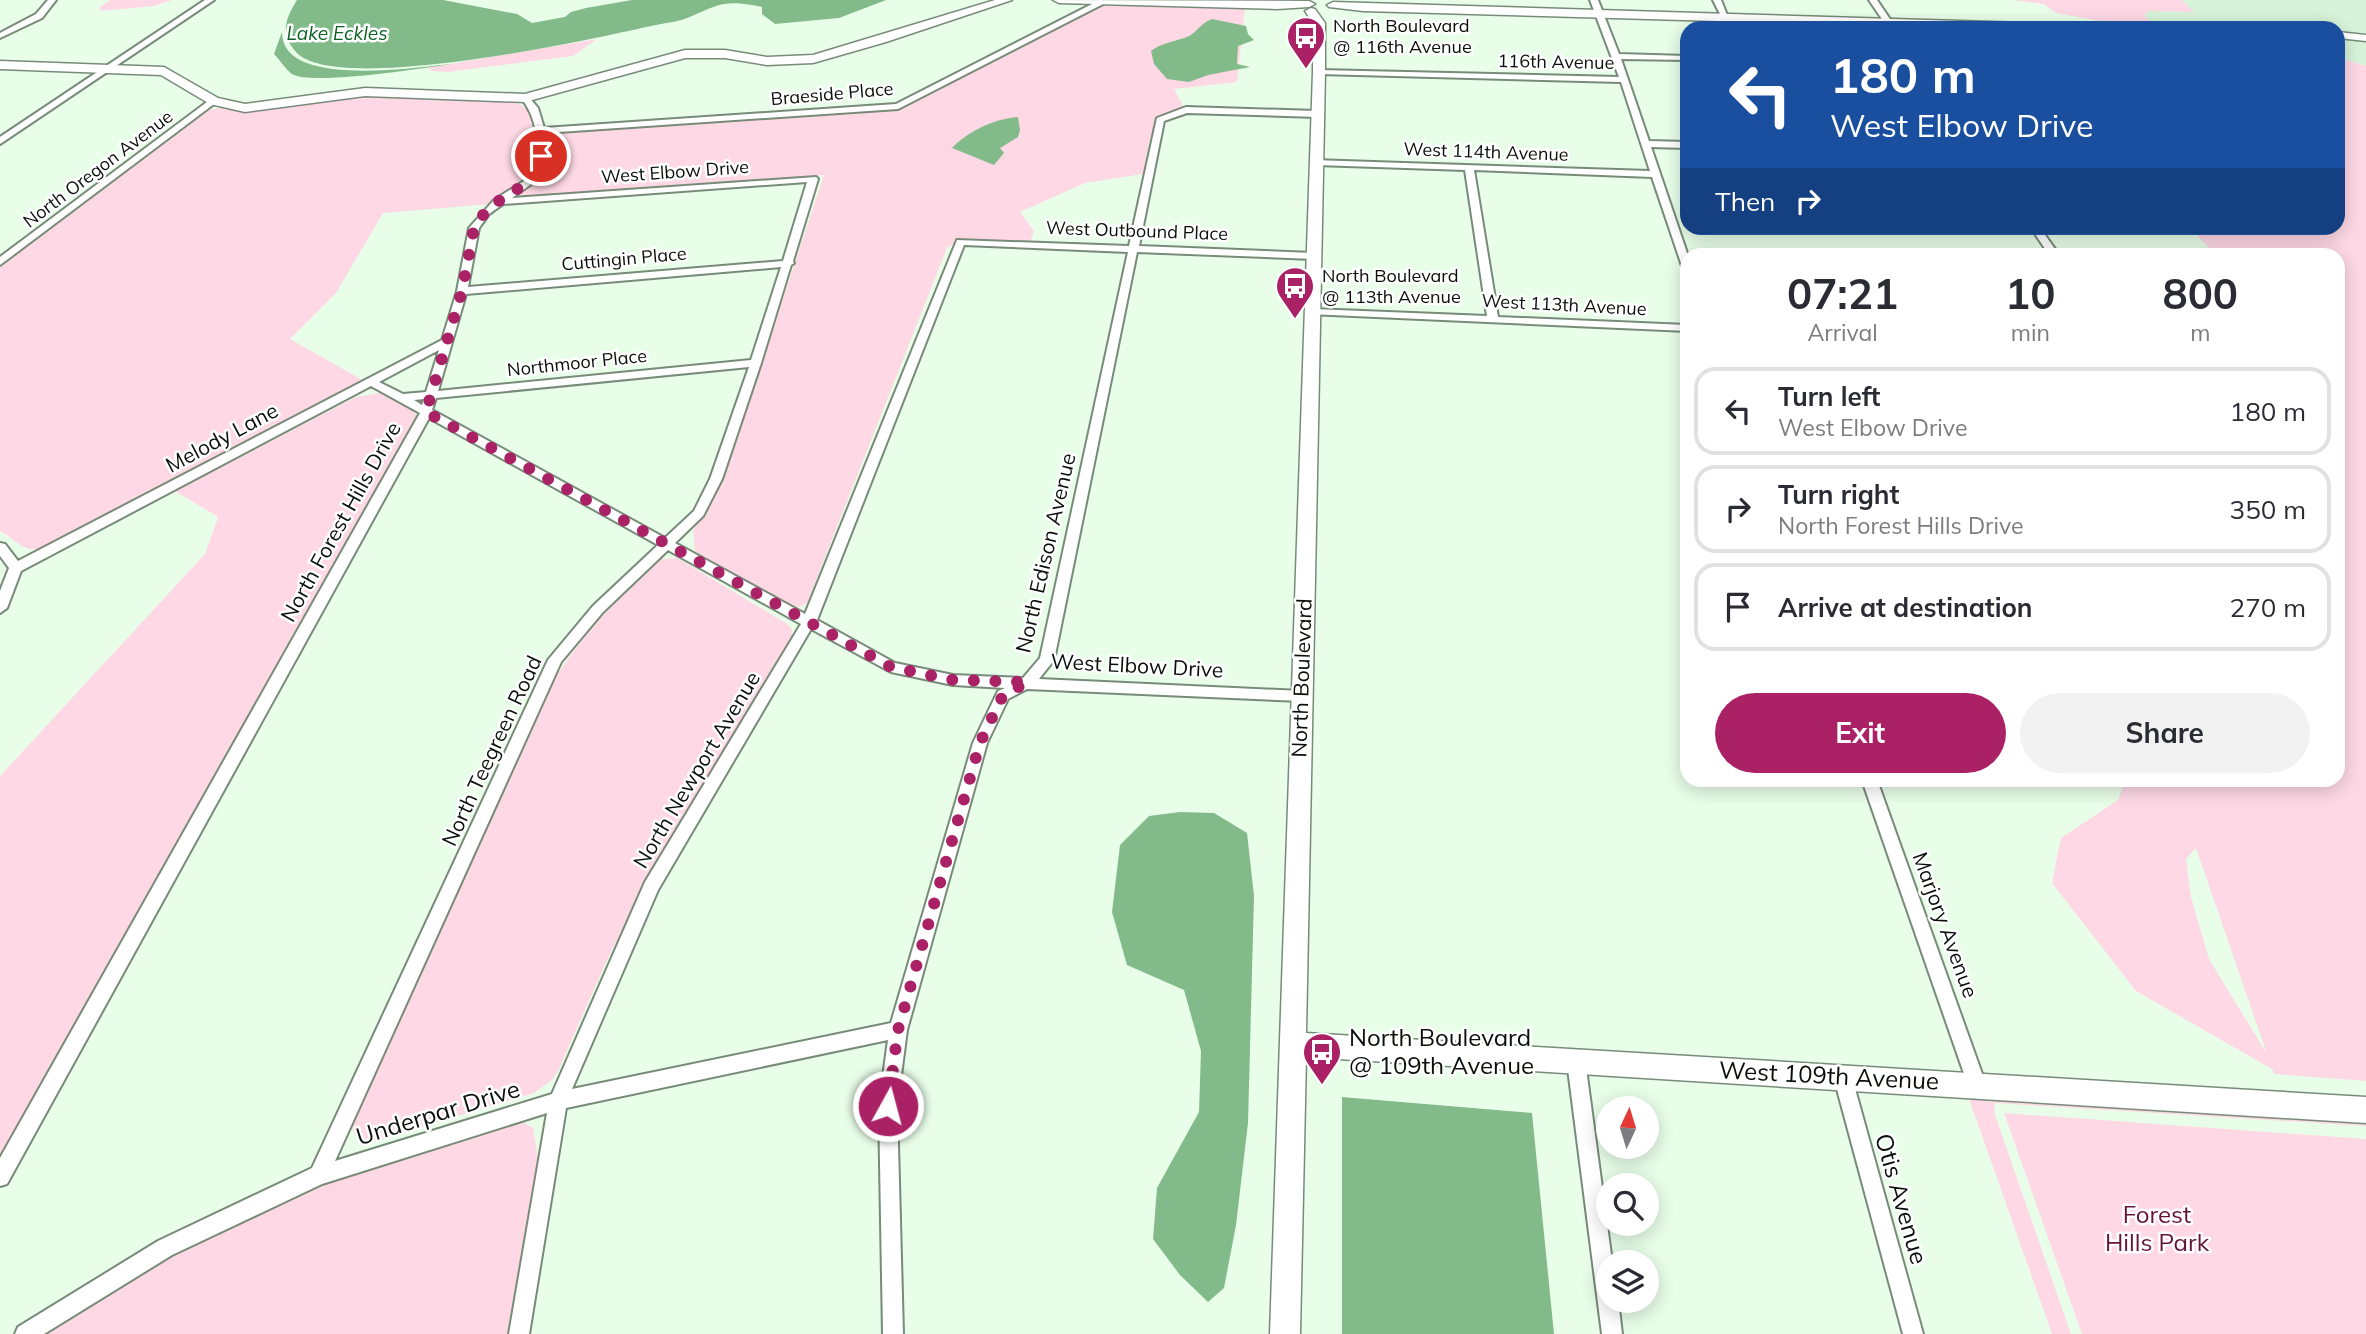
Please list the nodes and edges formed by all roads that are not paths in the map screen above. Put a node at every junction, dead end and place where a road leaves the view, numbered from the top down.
1 (52, 0) edge
2 (211, 0) edge
3 (1006, 0) edge
4 (1059, 0) edge
5 (1594, 0) edge
6 (1717, 0) edge
7 (1873, 0) edge
8 (1103, 2) junction
9 (1320, 7) edge
10 (1601, 15) junction
11 (1726, 18) junction
12 (1796, 21) edge
13 (1887, 21) edge
14 (2345, 35) edge
15 (0, 36) edge
16 (2366, 36) edge
17 (1616, 56) junction
18 (1680, 58) edge
19 (0, 65) edge
20 (108, 68) junction
21 (1318, 72) junction
22 (1625, 80) junction
23 (525, 98) junction
24 (214, 101) junction
25 (1317, 114) junction
26 (540, 131) junction
27 (0, 141) edge
28 (1645, 144) junction
29 (1680, 145) edge
30 (1316, 162) junction
31 (1469, 167) junction
32 (1655, 174) junction
33 (813, 180) joint
34 (497, 202) junction
35 (960, 242) joint
36 (1133, 248) junction
37 (1681, 248) edge
38 (1313, 256) junction
39 (0, 262) edge
40 (789, 263) junction
41 (462, 291) junction
42 (1313, 312) junction
43 (1493, 320) junction
44 (1680, 328) edge
45 (446, 342) junction
46 (756, 363) junction
47 (372, 382) junction
48 (433, 394) junction
49 (401, 398) junction
50 (426, 412) junction
51 (667, 544) junction
52 (0, 547) edge
53 (16, 568) junction
54 (0, 608) edge
55 (809, 622) junction
56 (1028, 682) junction
57 (1301, 696) junction
58 (1871, 787) edge
59 (898, 1030) junction
60 (1292, 1044) junction
61 (1576, 1061) junction
62 (1843, 1078) junction
63 (1977, 1085) junction
64 (558, 1101) junction
65 (2366, 1110) edge
66 (319, 1175) junction
67 (0, 1177) edge
68 (25, 1334) edge
69 (519, 1334) edge
70 (893, 1334) edge
71 (1285, 1334) edge
72 (1612, 1334) edge
73 (1913, 1334) edge

1 - 15 street
2 - 20 street
3 - 23 street
4 - 8 street
5 - 10 street
6 - 11 street
7 - 13 street
8 - 9 street
8 - 26 street, Braeside Place
9 - 10 street
9 - 21 street, North Boulevard
10 - 11 street
10 - 17 street
11 - 12 street
14 - 16 street
17 - 18 street, 116th Avenue
17 - 22 street
19 - 20 street
20 - 24 street
20 - 27 street
21 - 22 street, 116th Avenue
21 - 25 street, North Boulevard
22 - 28 street
23 - 24 street
23 - 26 street, North Forest Hills Drive
24 - 39 street, North Oregon Avenue
25 - 30 street, North Boulevard
25 - 36 street, North Edison Avenue
26 - 34 street, North Forest Hills Drive
28 - 29 street
28 - 32 street
30 - 31 street, West 114th Avenue
30 - 38 street, North Boulevard
31 - 32 street, West 114th Avenue
31 - 43 street
32 - 37 street
33 - 34 street, West Elbow Drive
33 - 40 street, North Teegreen Road
34 - 41 street, North Forest Hills Drive
35 - 36 street, West Outbound Place
35 - 55 street, North Newport Avenue
36 - 38 street, West Outbound Place
36 - 56 street, North Edison Avenue
38 - 42 street, North Boulevard
40 - 41 street, Cuttingin Place
40 - 46 street, North Teegreen Road
41 - 45 street, North Forest Hills Drive
42 - 43 street, West 113th Avenue
42 - 57 street, North Boulevard
43 - 44 street, West 113th Avenue
45 - 47 street, Melody Lane
45 - 48 street, North Forest Hills Drive
46 - 48 street, Northmoor Place
46 - 51 street, North Teegreen Road
47 - 49 street, West Elbow Drive
47 - 53 street, Melody Lane
48 - 49 street, Northmoor Place
48 - 50 street, North Forest Hills Drive
49 - 50 street, West Elbow Drive
50 - 51 street, West Elbow Drive
50 - 67 street, North Forest Hills Drive
51 - 55 street, West Elbow Drive
51 - 66 street, North Teegreen Road
52 - 53 street
53 - 54 street
55 - 56 street, West Elbow Drive
55 - 64 street, North Newport Avenue
56 - 57 street, West Elbow Drive
56 - 59 street, North Edison Avenue
57 - 60 street, North Boulevard
58 - 63 street, Marjory Avenue
59 - 64 street, Underpar Drive
59 - 70 street, North Edison Avenue
60 - 61 street, West 109th Avenue
60 - 71 street, North Boulevard
61 - 62 street, West 109th Avenue
61 - 72 street
62 - 63 street, West 109th Avenue
62 - 73 street, Otis Avenue
63 - 65 street, West 109th Avenue
64 - 66 street, Underpar Drive
64 - 69 street, North Newport Avenue
66 - 68 street, Underpar Drive

